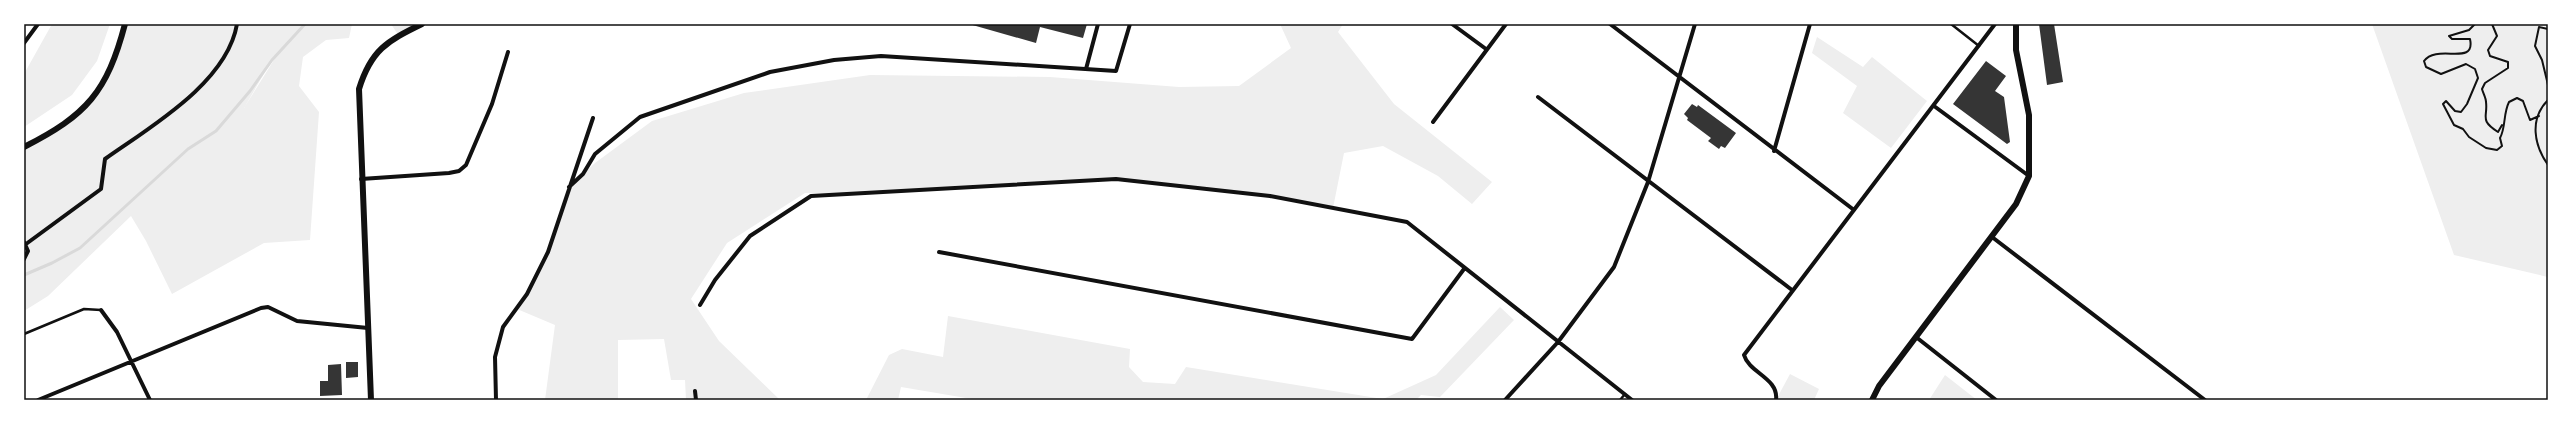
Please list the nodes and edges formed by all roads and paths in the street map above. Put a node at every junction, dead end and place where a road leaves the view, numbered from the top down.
1 (38, 24) edge
2 (125, 24) edge
3 (237, 24) edge
4 (422, 24) edge
5 (1098, 24) edge
6 (1130, 24) edge
7 (1452, 24) edge
8 (1506, 24) edge
9 (1610, 24) edge
10 (1695, 24) edge
11 (1810, 24) edge
12 (1951, 24) edge
13 (1995, 24) edge
14 (2016, 24) edge
15 (2475, 24) edge
16 (2492, 24) edge
17 (2548, 29) edge
18 (24, 43) edge
19 (1979, 46) junction
20 (1486, 49) junction
21 (508, 52) dead end
22 (1086, 69) junction
23 (1679, 77) junction
24 (2548, 86) edge
25 (1538, 97) dead end
26 (2548, 100) edge
27 (1934, 106) junction
28 (2540, 116) junction
29 (593, 118) dead end
30 (1433, 122) dead end
31 (2503, 124) junction
32 (24, 147) edge
33 (1774, 150) junction
34 (2548, 165) edge
35 (2029, 176) junction
36 (361, 179) junction
37 (1648, 182) junction
38 (569, 187) junction
39 (1854, 210) junction
40 (1992, 237) junction
41 (25, 243) edge
42 (939, 252) dead end
43 (24, 259) edge
44 (1464, 269) junction
45 (1792, 290) junction
46 (700, 305) dead end
47 (101, 310) joint
48 (368, 328) junction
49 (24, 334) edge
50 (1916, 337) junction
51 (1558, 342) junction
52 (131, 362) junction
53 (695, 391) dead end
54 (1624, 394) junction
55 (38, 400) edge
56 (150, 400) edge
57 (371, 400) edge
58 (496, 400) edge
59 (696, 400) edge
60 (1505, 400) edge
61 (1620, 400) edge
62 (1632, 400) edge
63 (1776, 400) edge
64 (1872, 400) edge
65 (1996, 400) edge
66 (2205, 400) edge

1 - 18 street
2 - 32 street
3 - 41 street
4 - 36 street
5 - 22 street
6 - 22 street
7 - 20 street
8 - 20 street
9 - 23 street
10 - 23 street
11 - 33 street
12 - 19 lane
13 - 19 street
14 - 35 street
15 - 31 path
16 - 31 path
17 - 24 path
19 - 27 street
20 - 30 street
21 - 36 street
22 - 38 street
23 - 33 street
23 - 37 street
25 - 37 street
26 - 28 path
27 - 35 street
27 - 39 street
28 - 31 path
28 - 34 path
29 - 38 street
33 - 39 street
35 - 40 street
36 - 48 street
37 - 45 street
37 - 51 street
38 - 58 street
39 - 45 street
40 - 50 street
40 - 66 street
41 - 43 street
42 - 44 street
44 - 46 street
44 - 51 street
45 - 63 street
47 - 49 lane
47 - 52 street
48 - 52 street
48 - 57 street
50 - 64 street
50 - 65 street
51 - 54 street
51 - 60 street
52 - 55 street
52 - 56 street
53 - 59 street
54 - 61 lane
54 - 62 street

